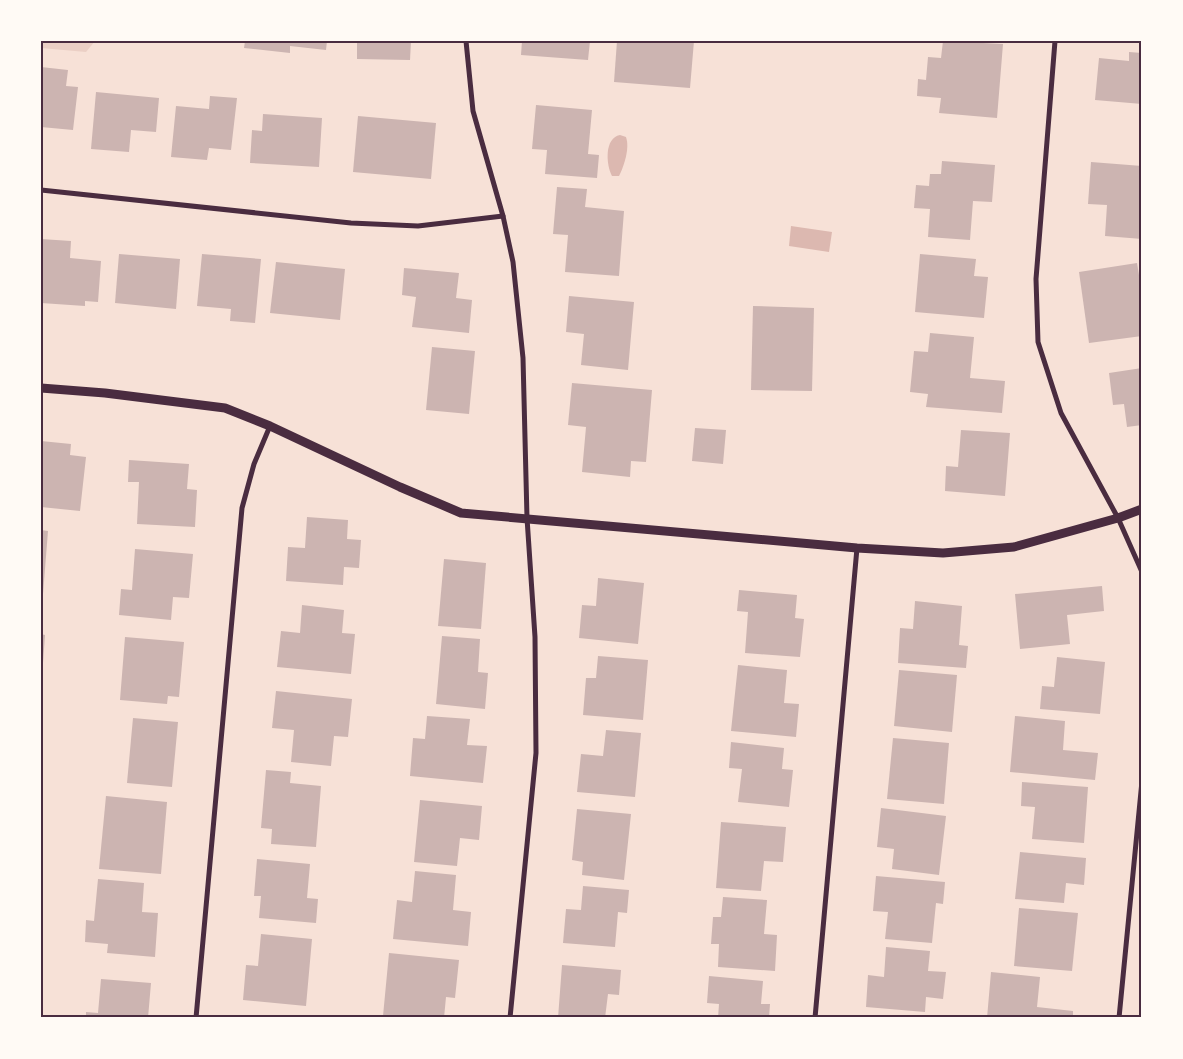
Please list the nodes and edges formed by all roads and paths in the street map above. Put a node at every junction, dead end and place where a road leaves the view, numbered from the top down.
1 (466, 41) edge
2 (1056, 41) edge
3 (41, 190) edge
4 (503, 216) junction
5 (41, 388) edge
6 (270, 426) junction
7 (1142, 508) edge
8 (527, 518) junction
9 (1118, 518) junction
10 (857, 548) junction
11 (1142, 572) edge
12 (1142, 781) edge
13 (196, 1018) edge
14 (510, 1018) edge
15 (815, 1018) edge
16 (1119, 1018) edge

1 - 4 street
2 - 9 street
3 - 4 street
4 - 8 street
5 - 6 street
6 - 8 street
6 - 13 street
7 - 9 street
8 - 10 street
8 - 14 street
9 - 10 street
9 - 11 street
10 - 15 street
12 - 16 street

